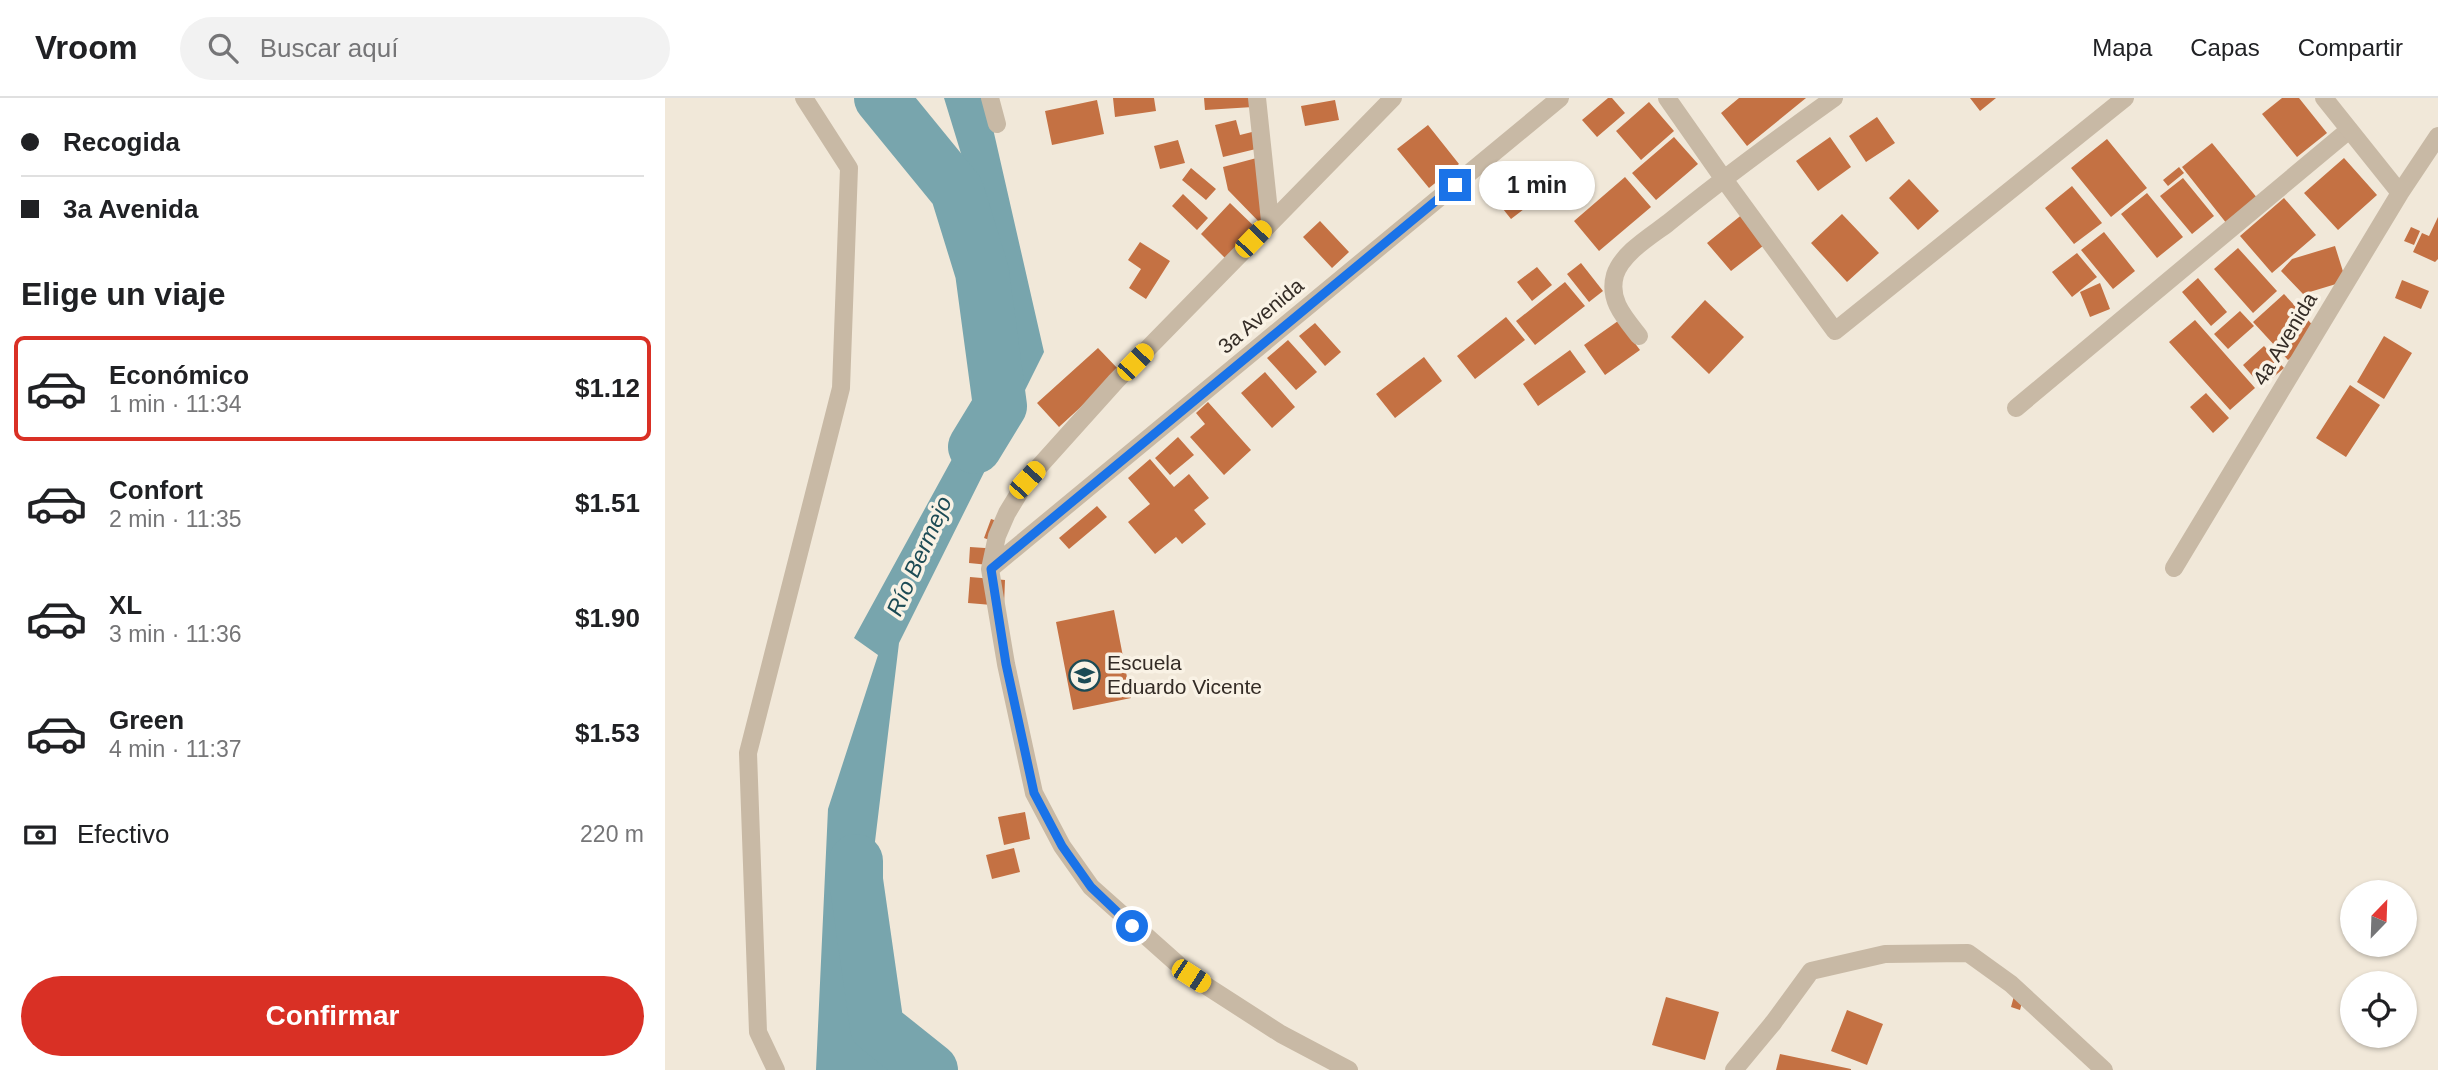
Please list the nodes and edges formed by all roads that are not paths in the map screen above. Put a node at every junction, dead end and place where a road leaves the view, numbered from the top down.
1 (804, 98) edge
2 (990, 98) edge
3 (1257, 98) edge
4 (1393, 98) edge
5 (1560, 98) edge
6 (1667, 98) edge
7 (1834, 98) edge
8 (2125, 98) edge
9 (2324, 98) edge
10 (997, 124) dead end
11 (2349, 130) junction
12 (2438, 136) edge
13 (1723, 178) junction
14 (2400, 193) junction
15 (1270, 221) junction
16 (1639, 336) dead end
17 (2016, 408) dead end
18 (2174, 568) dead end
19 (991, 569) junction
20 (776, 1070) edge
21 (1349, 1070) edge
22 (1734, 1070) edge
23 (2104, 1070) edge

1 - 20 street
2 - 10 street
3 - 15 street
4 - 15 street
5 - 19 street, 3a Avenida
6 - 13 street
7 - 13 street
8 - 13 street
9 - 11 street
11 - 14 street
11 - 17 street
12 - 14 street, 4a Avenida
13 - 16 street
14 - 18 street, 4a Avenida
15 - 19 street
19 - 21 street
22 - 23 street

